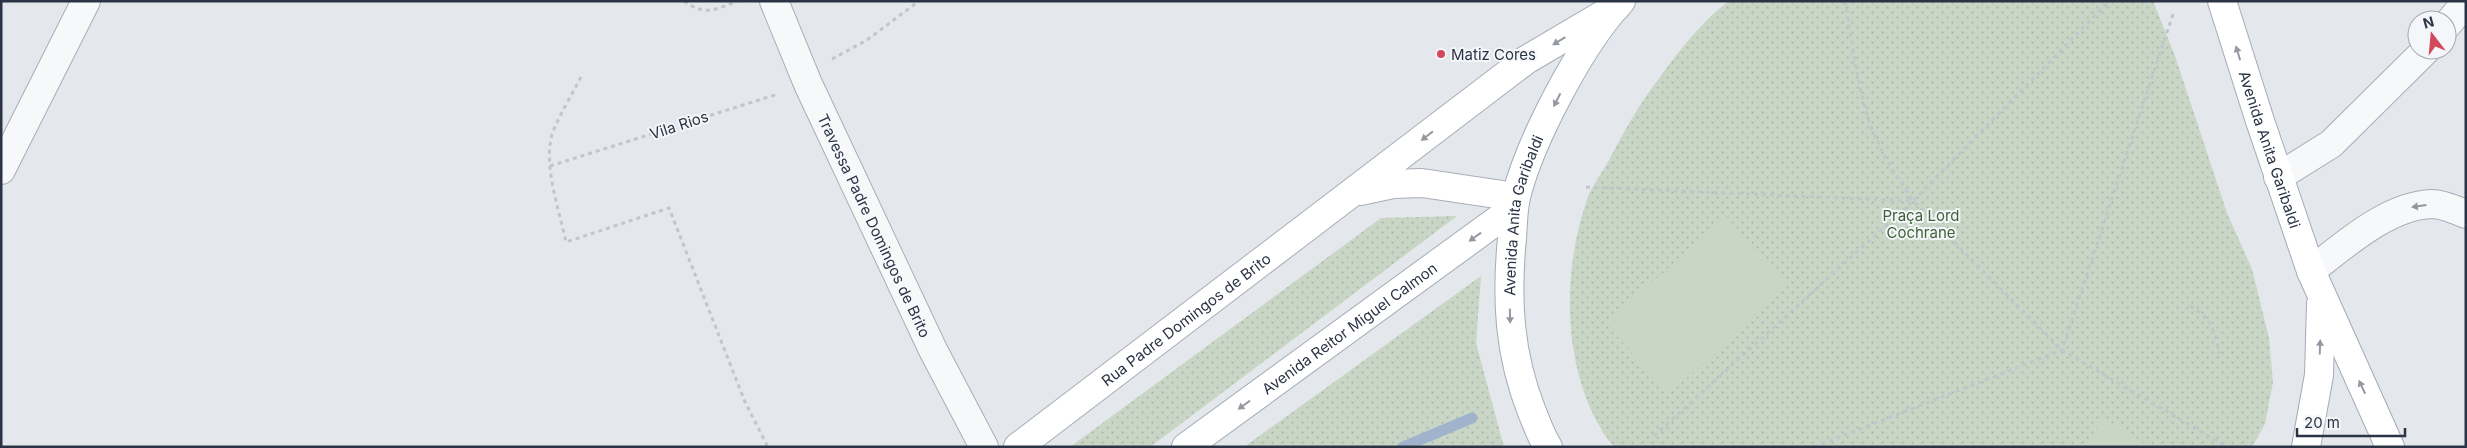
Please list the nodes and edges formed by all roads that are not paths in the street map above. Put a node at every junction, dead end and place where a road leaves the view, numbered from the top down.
1 (86, 1) edge
2 (774, 1) edge
3 (2222, 1) edge
4 (2466, 2) edge
5 (1618, 4) edge
6 (2457, 13) edge
7 (2416, 60) edge
8 (1, 170) edge
9 (2278, 177) junction
10 (1354, 192) junction
11 (1515, 203) junction
12 (2466, 214) edge
13 (2311, 271) junction
14 (2321, 298) junction
15 (984, 447) edge
16 (1018, 447) edge
17 (1186, 447) edge
18 (1548, 447) edge
19 (2306, 447) edge
20 (2390, 447) edge

1 - 8 street
2 - 15 street, Travessa Padre Domingos de Brito
9 -> 3 main road, Avenida Anita Garibaldi
4 - 6 street
5 -> 10 main road, Rua Padre Domingos de Brito
5 -> 11 main road, Avenida Anita Garibaldi
7 - 9 street
9 - 13 main road, Avenida Anita Garibaldi
10 - 11 main road, Rua Padre Domingos de Brito
10 - 16 main road, Rua Padre Domingos de Brito
11 -> 17 main road, Avenida Reitor Miguel Calmon
11 -> 18 main road, Avenida Anita Garibaldi
12 -> 13 street
13 - 14 main road, Avenida Anita Garibaldi
19 -> 14 main road, Avenida Anita Garibaldi
20 -> 14 main road, Avenida Anita Garibaldi

